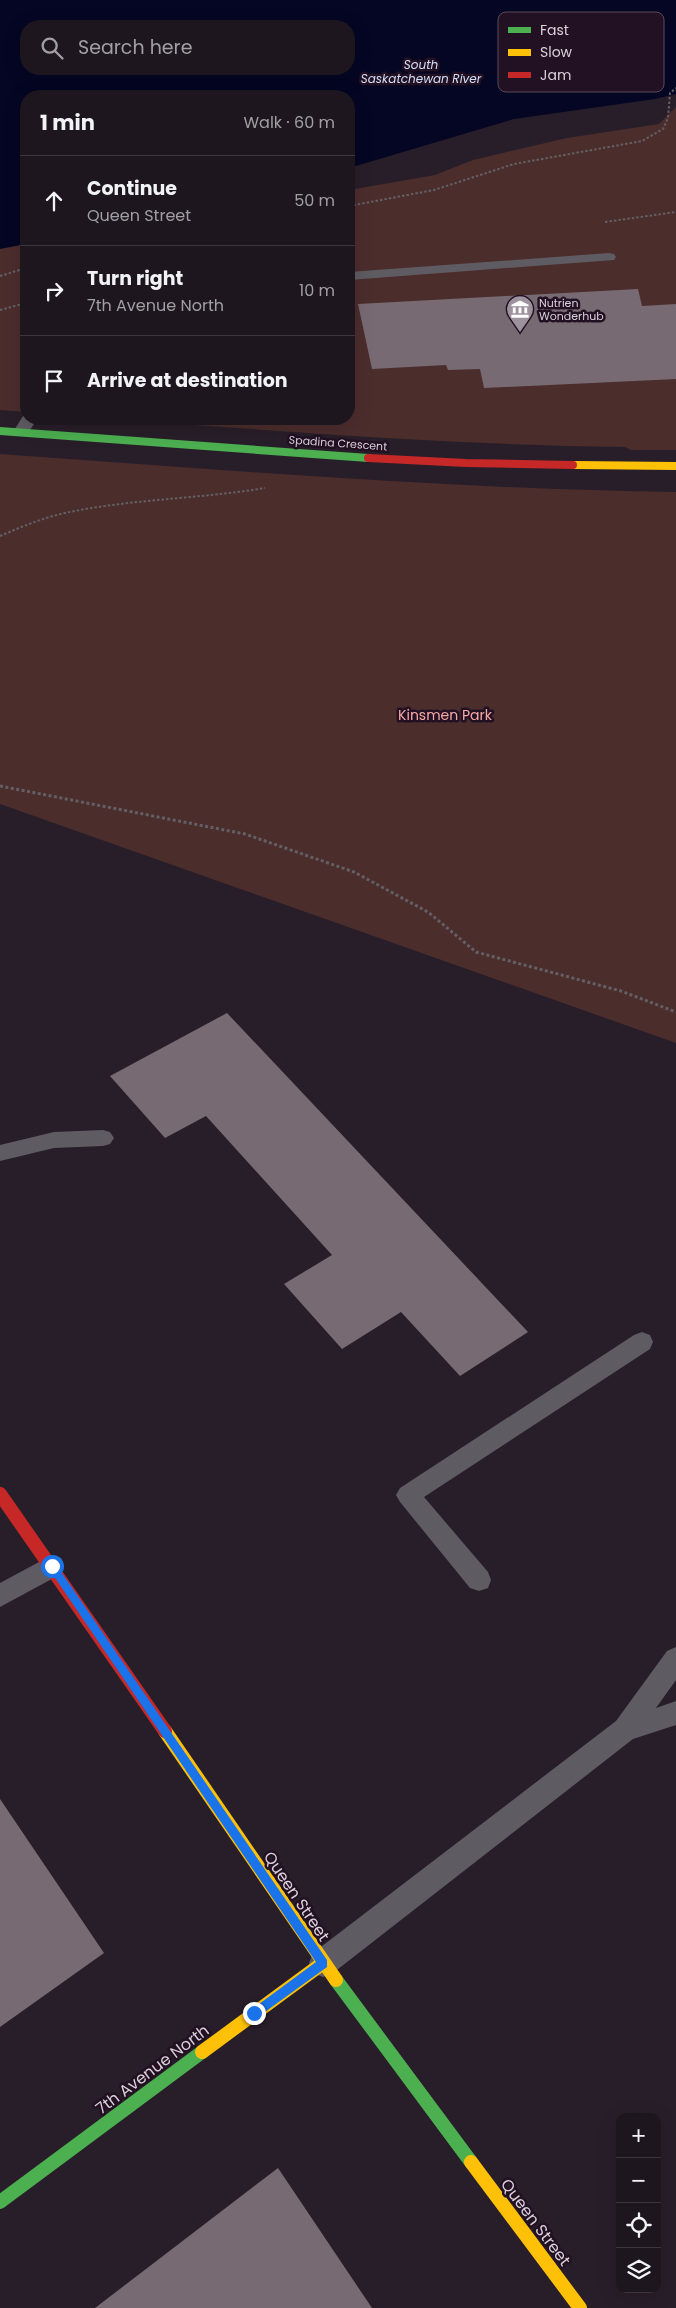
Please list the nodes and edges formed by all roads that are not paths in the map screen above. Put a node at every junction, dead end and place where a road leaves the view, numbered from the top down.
1 (608, 257) dead end
2 (355, 276) edge
3 (25, 426) edge
4 (0, 431) edge
5 (676, 466) edge
6 (103, 1138) dead end
7 (0, 1153) edge
8 (642, 1342) dead end
9 (0, 1494) edge
10 (52, 1566) junction
11 (479, 1580) dead end
12 (0, 1596) edge
13 (676, 1660) edge
14 (676, 1713) edge
15 (625, 1730) junction
16 (323, 1963) junction
17 (0, 2202) edge
18 (580, 2308) edge

1 - 2 lane
3 - 4 street, Spadina Crescent
3 - 5 street, Spadina Crescent
6 - 7 lane
8 - 11 lane
9 - 10 street, Queen Street
10 - 12 lane
10 - 16 street, Queen Street
13 - 15 lane
14 - 15 lane
15 - 16 lane
16 - 17 street, 7th Avenue North
16 - 18 street, Queen Street

